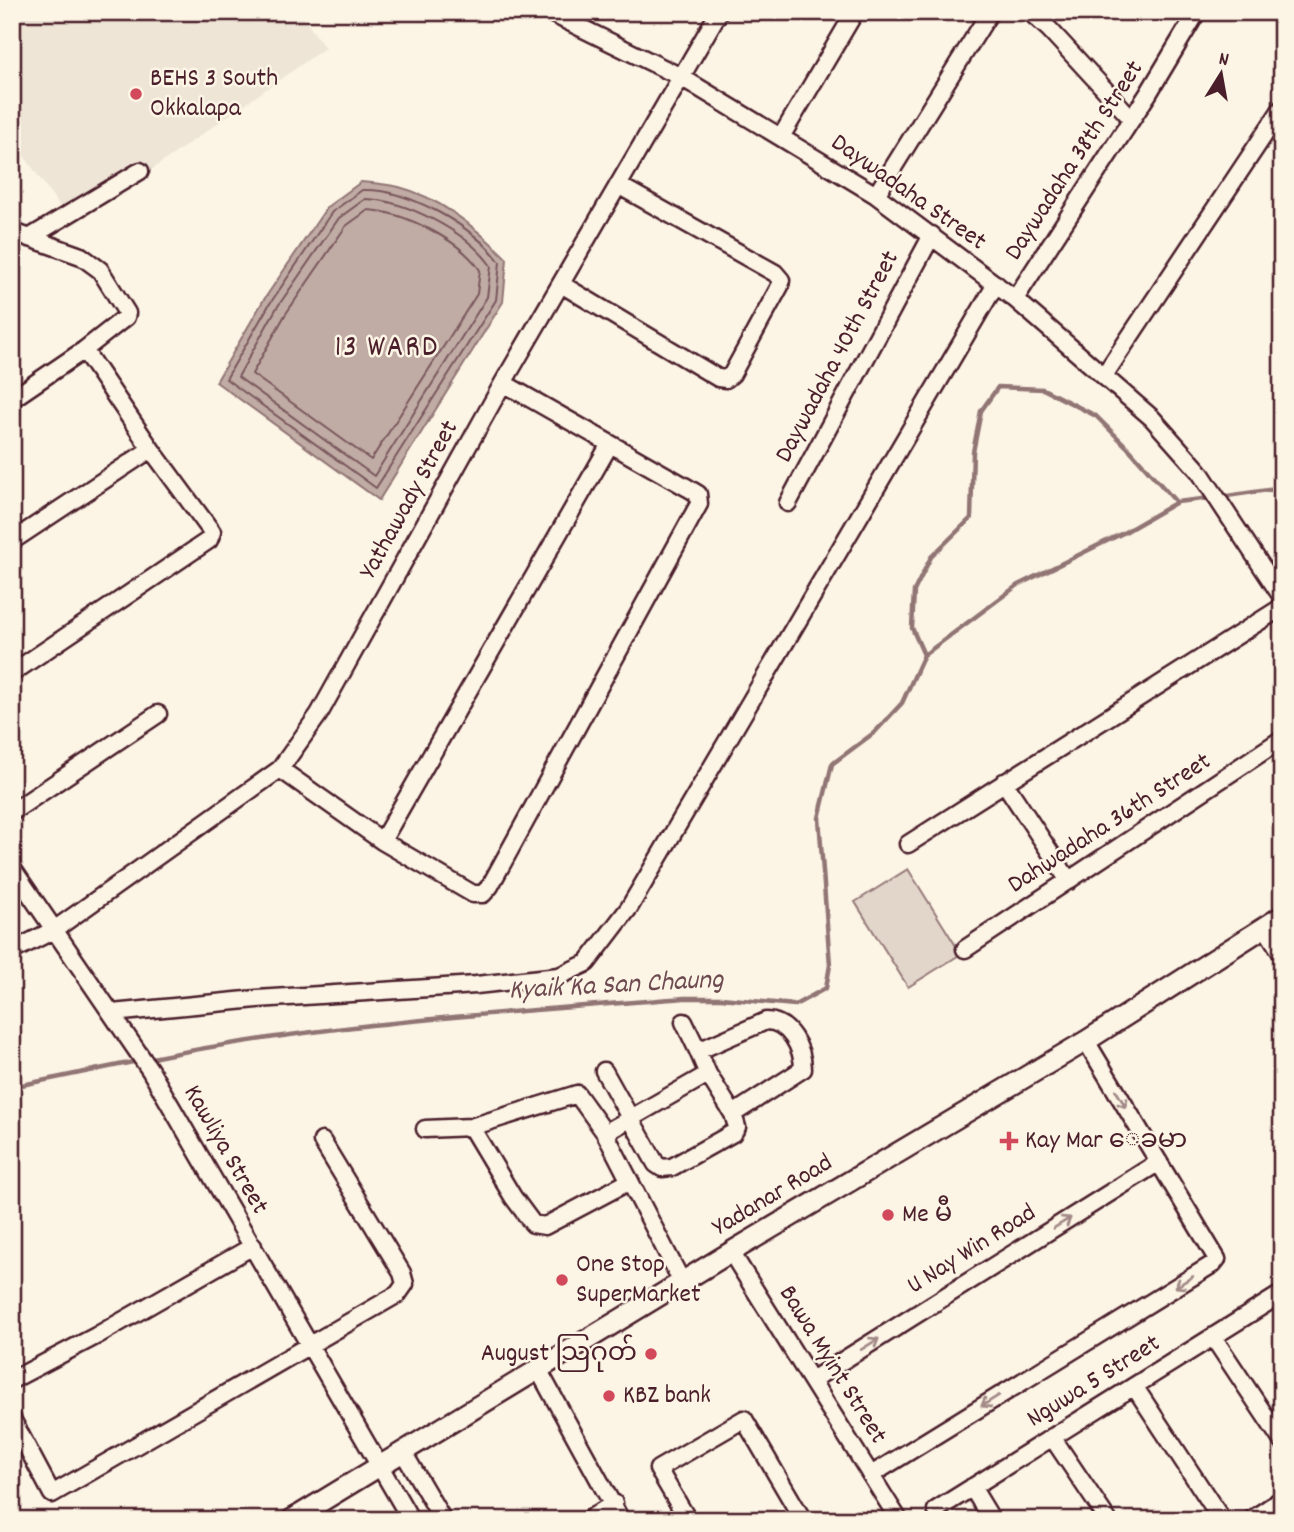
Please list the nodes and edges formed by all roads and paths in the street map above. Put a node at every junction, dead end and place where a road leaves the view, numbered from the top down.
1 (549, 12) edge
2 (719, 12) edge
3 (855, 12) edge
4 (990, 12) edge
5 (1030, 12) edge
6 (1197, 12) edge
7 (573, 17) edge
8 (681, 77) junction
9 (1282, 108) edge
10 (1132, 119) junction
11 (781, 137) junction
12 (140, 172) dead end
13 (618, 185) junction
14 (876, 195) junction
15 (17, 233) edge
16 (932, 235) junction
17 (561, 284) junction
18 (996, 284) junction
19 (1015, 299) junction
20 (84, 350) junction
21 (1105, 374) junction
22 (503, 383) junction
23 (12, 399) edge
24 (610, 444) junction
25 (151, 449) junction
26 (788, 503) dead end
27 (12, 541) edge
28 (1282, 597) edge
29 (1282, 607) edge
30 (15, 666) edge
31 (158, 714) dead end
32 (1282, 740) edge
33 (280, 769) junction
34 (1004, 782) junction
35 (12, 812) edge
36 (382, 841) junction
37 (908, 844) dead end
38 (12, 868) edge
39 (1069, 881) junction
40 (1282, 916) edge
41 (1265, 927) junction
42 (54, 930) junction
43 (965, 949) dead end
44 (12, 951) edge
45 (1282, 954) edge
46 (112, 1013) junction
47 (684, 1023) dead end
48 (1086, 1041) junction
49 (698, 1051) junction
50 (604, 1070) dead end
51 (708, 1074) junction
52 (733, 1114) junction
53 (630, 1119) junction
54 (471, 1126) junction
55 (425, 1129) dead end
56 (605, 1133) junction
57 (323, 1141) dead end
58 (1159, 1162) junction
59 (631, 1181) junction
60 (253, 1246) junction
61 (732, 1252) junction
62 (682, 1282) junction
63 (1278, 1296) dead end
64 (1213, 1337) junction
65 (309, 1345) junction
66 (538, 1369) junction
67 (12, 1380) edge
68 (812, 1380) junction
69 (1134, 1385) junction
70 (12, 1419) edge
71 (1052, 1437) junction
72 (1282, 1441) edge
73 (403, 1452) junction
74 (379, 1467) junction
75 (871, 1475) junction
76 (972, 1487) junction
77 (1282, 1499) edge
78 (614, 1503) junction
79 (936, 1510) dead end
80 (894, 1512) edge
81 (291, 1520) edge
82 (411, 1520) edge
83 (443, 1520) edge
84 (588, 1520) edge
85 (621, 1520) edge
86 (688, 1520) edge
87 (803, 1520) edge
88 (907, 1520) edge
89 (992, 1520) edge
90 (1108, 1520) edge
91 (1222, 1520) edge
92 (1251, 1520) edge

1 - 7 street, Daywadaha Street
2 - 8 street, Yathawady Street
3 - 11 street
4 - 14 street
5 - 10 street
6 - 10 street, Daywadaha 38th Street
7 - 8 street, Daywadaha Street
8 - 11 street, Daywadaha Street
8 - 13 street, Yathawady Street
9 - 21 street
10 - 19 street, Daywadaha 38th Street
11 - 14 street, Daywadaha Street
12 - 15 street
13 - 17 street, Yathawady Street
13 - 17 street
14 - 16 street, Daywadaha Street
15 - 20 street
16 - 18 street, Daywadaha Street
16 - 26 street, Daywadaha 40th Street
17 - 22 street, Yathawady Street
18 - 19 street, Daywadaha Street
18 - 46 street
19 - 21 street, Daywadaha Street
20 - 23 street
20 - 25 street
21 - 28 street, Daywadaha Street
22 - 24 street
22 - 33 street, Yathawady Street
24 - 36 street
24 - 36 street
25 - 27 street
25 - 30 street
29 - 34 street
31 - 35 street
32 - 39 street, Dahwadaha 36th Street
33 - 36 street
33 - 42 street, Yathawady Street
34 - 37 street
34 - 39 street
38 - 42 street, Kawliya Street
39 - 43 street, Dahwadaha 36th Street
40 - 41 main road, Yadanar Road
41 - 45 street
41 - 48 main road, Yadanar Road
42 - 44 street, Yathawady Street
42 - 46 street, Kawliya Street
46 - 60 street, Kawliya Street
47 - 49 street
48 -> 58 street
48 - 61 main road, Yadanar Road
49 - 51 street
49 - 52 street
50 - 53 street
51 - 52 street
51 - 53 street
52 - 53 street
53 - 56 street
54 - 55 street
54 - 56 street
54 - 59 street
56 - 59 street
57 - 65 street
68 -> 58 street, U Nay Win Road
58 -> 75 street
59 - 62 street
60 - 65 street, Kawliya Street
60 - 67 street
61 - 62 main road, Yadanar Road
61 - 68 street, Bawa Myint Street
62 - 66 main road, Yadanar Road
63 - 64 street, Nguwa 5 Street
64 - 69 street, Nguwa 5 Street
64 - 72 street
65 - 70 street
65 - 74 street, Kawliya Street
66 - 73 main road, Yadanar Road
66 - 78 street
68 - 75 street, Bawa Myint Street
69 - 71 street, Nguwa 5 Street
69 - 91 street
71 - 76 street, Nguwa 5 Street
71 - 90 street
73 - 74 main road, Yadanar Road
73 - 83 street
74 - 81 main road, Yadanar Road
74 - 82 street, Kawliya Street
75 - 80 street, Bawa Myint Street
76 - 79 street, Nguwa 5 Street
76 - 89 street
77 - 92 street
78 - 84 street
78 - 85 street
80 - 88 street, Bawa Myint Street
86 - 87 street

